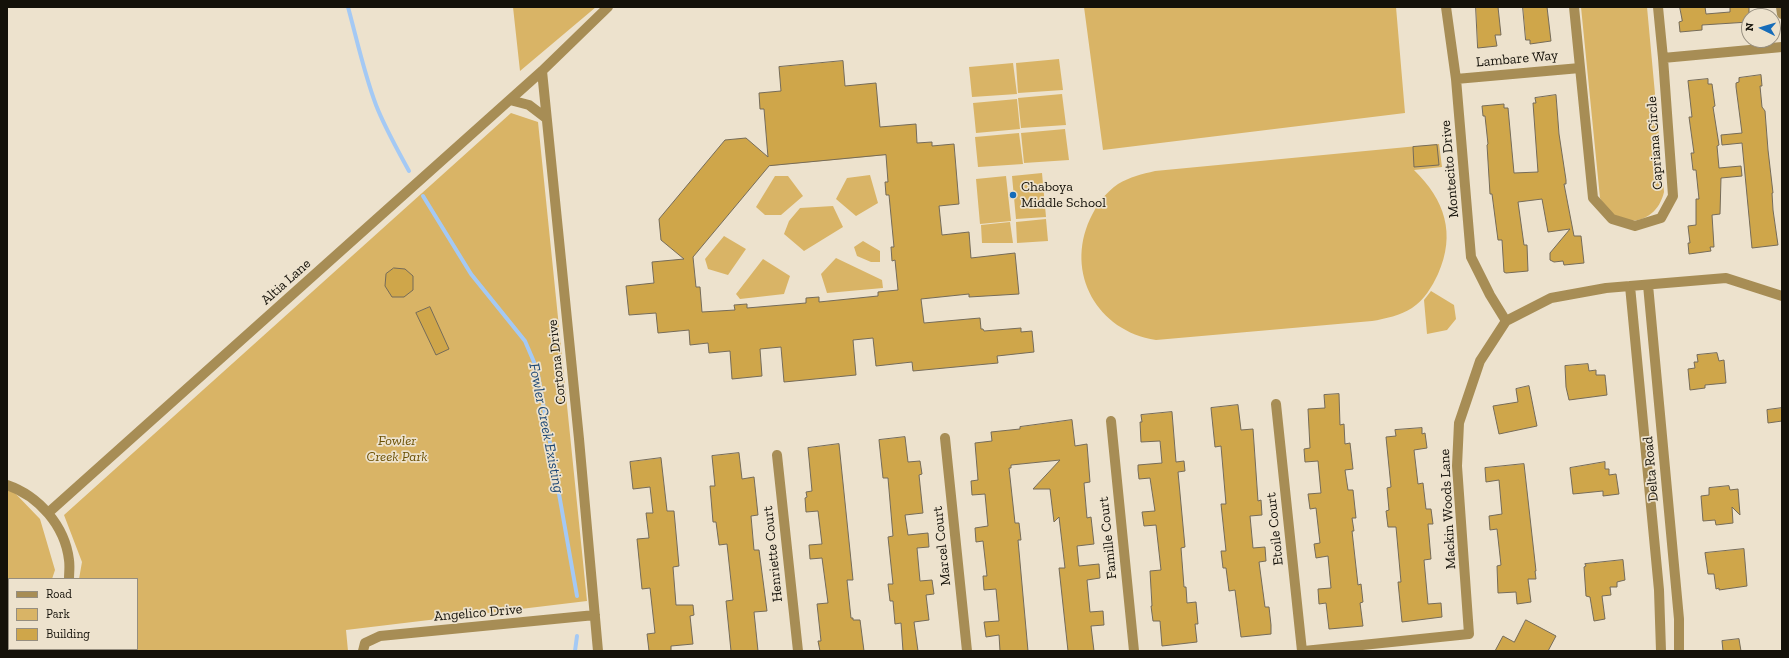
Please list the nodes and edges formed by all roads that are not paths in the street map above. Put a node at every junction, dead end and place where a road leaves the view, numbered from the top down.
1 (608, 7) edge
2 (1446, 7) edge
3 (1574, 7) edge
4 (1658, 7) edge
5 (1781, 7) edge
6 (1782, 14) edge
7 (1782, 47) edge
8 (1664, 58) junction
9 (1580, 68) junction
10 (542, 71) junction
11 (1456, 79) junction
12 (510, 100) junction
13 (546, 118) junction
14 (1648, 285) junction
15 (1630, 286) junction
16 (1782, 296) edge
17 (1506, 321) junction
18 (1276, 404) dead end
19 (1110, 422) dead end
20 (945, 438) dead end
21 (777, 455) dead end
22 (7, 485) edge
23 (48, 513) junction
24 (69, 578) edge
25 (595, 615) junction
26 (364, 647) edge
27 (598, 651) edge
28 (798, 651) edge
29 (967, 651) edge
30 (1134, 651) edge
31 (1303, 651) edge
32 (1661, 651) edge
33 (1679, 651) edge

1 - 10 street, Altia Lane
2 - 11 street, Montecito Drive
3 - 9 street, Capriana Circle
4 - 8 street, Capriana Circle
5 - 6 street
7 - 8 street
8 - 9 street, Capriana Circle
9 - 11 street, Lambare Way
10 - 12 street, Altia Lane
10 - 13 street, Cortona Drive
11 - 17 street, Montecito Drive
12 - 13 street
12 - 23 street, Altia Lane
13 - 25 street, Cortona Drive
14 - 15 street, Mackin Woods Lane
14 - 16 street, Mackin Woods Lane
14 - 33 street, Delta Road
15 - 17 street, Mackin Woods Lane
15 - 32 street, Delta Road
17 - 31 street, Mackin Woods Lane
18 - 31 street, Etoile Court
19 - 30 street, Famille Court
20 - 29 street, Marcel Court
21 - 28 street, Henriette Court
22 - 23 street
23 - 24 street
25 - 26 street, Angelico Drive
25 - 27 street, Cortona Drive

